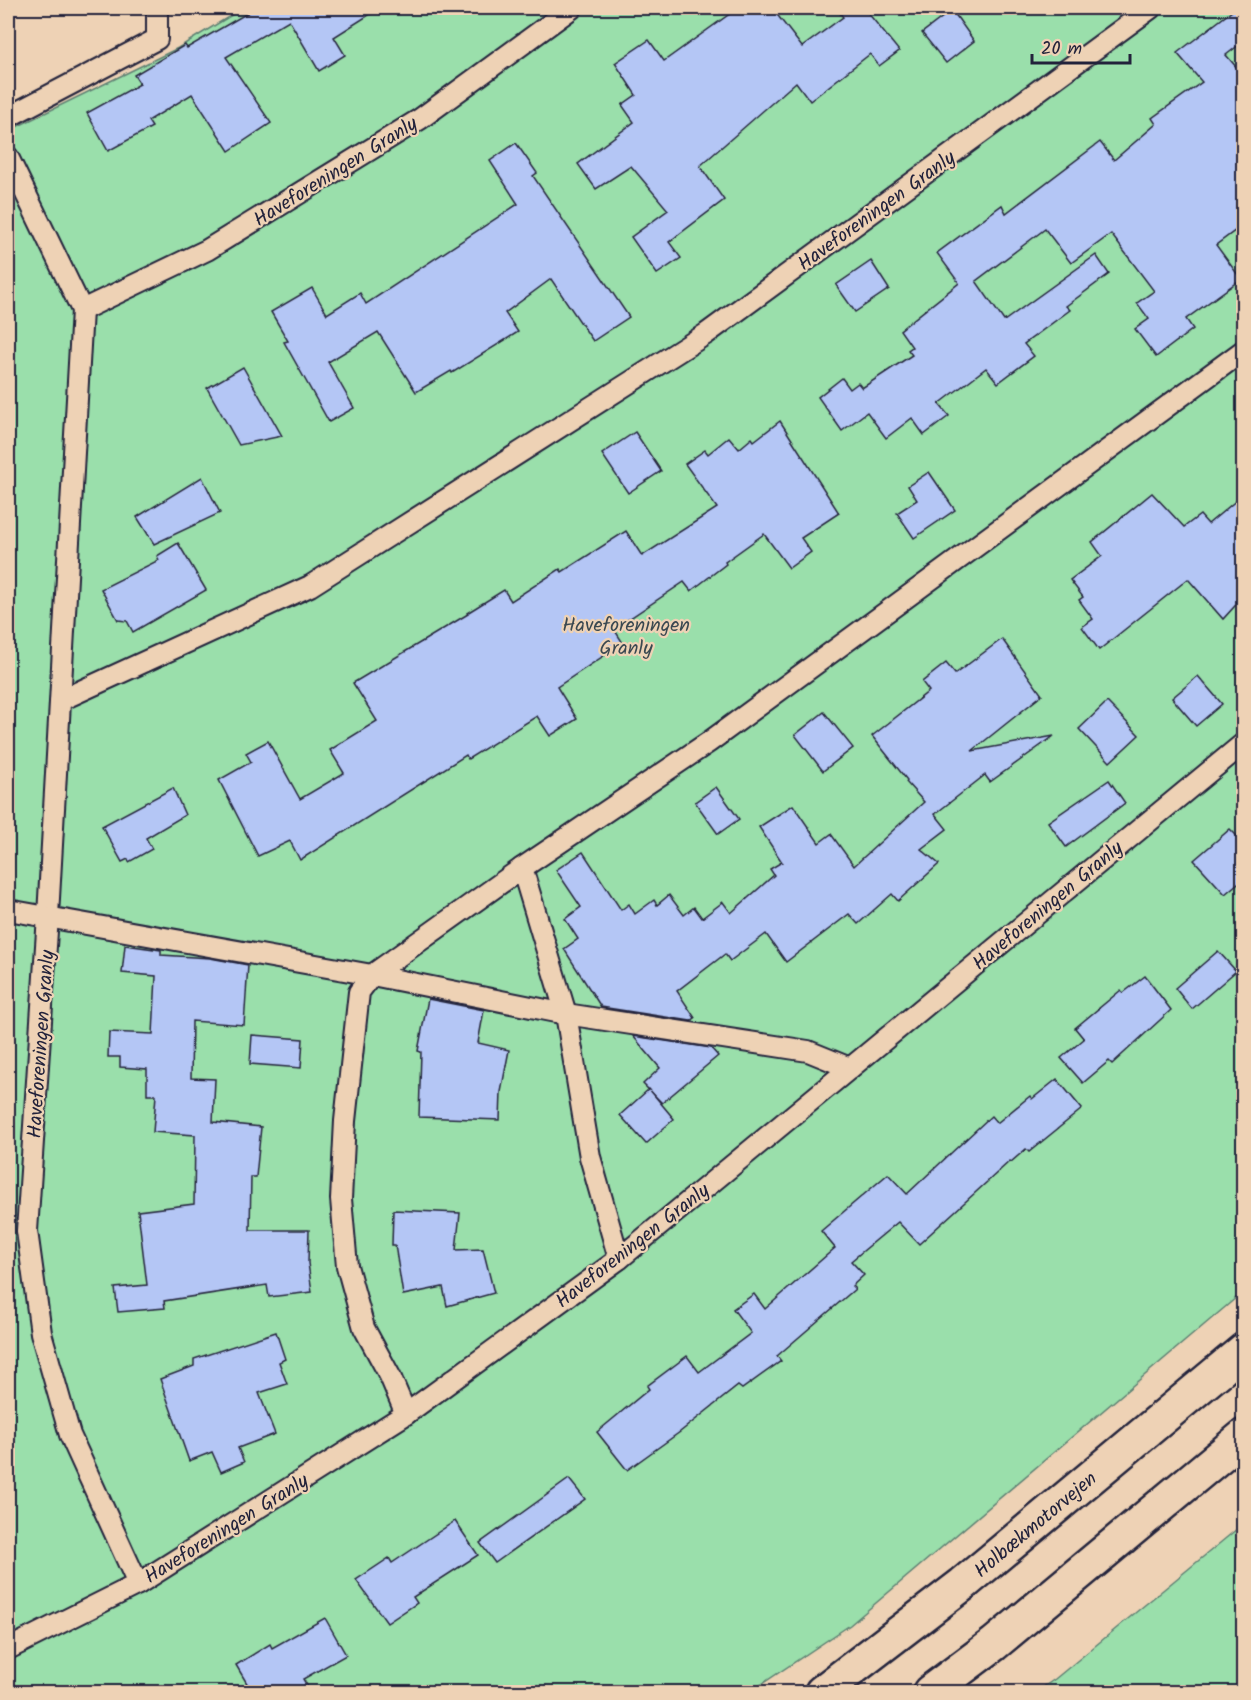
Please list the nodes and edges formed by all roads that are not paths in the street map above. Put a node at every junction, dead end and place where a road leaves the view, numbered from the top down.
1 (159, 8) edge
2 (572, 8) edge
3 (1151, 8) edge
4 (8, 117) edge
5 (8, 157) edge
6 (82, 310) junction
7 (1244, 350) edge
8 (61, 700) junction
9 (1244, 743) edge
10 (522, 868) junction
11 (8, 910) edge
12 (48, 916) junction
13 (372, 975) junction
14 (566, 1014) junction
15 (850, 1068) junction
16 (619, 1259) junction
17 (1244, 1350) edge
18 (406, 1414) junction
19 (1244, 1436) edge
20 (138, 1584) junction
21 (8, 1649) edge
22 (822, 1692) edge
23 (930, 1692) edge

1 - 4 lane
2 - 6 lane, Haveforeningen Granly
3 - 8 lane, Haveforeningen Granly
5 - 6 lane, Haveforeningen Granly
6 - 8 lane, Haveforeningen Granly
7 - 10 lane
8 - 12 lane, Haveforeningen Granly
9 - 15 lane, Haveforeningen Granly
10 - 13 lane
10 - 14 lane
11 - 12 lane
12 - 13 lane
12 - 20 lane, Haveforeningen Granly
13 - 14 lane
13 - 18 lane
14 - 15 lane
14 - 16 lane
15 - 16 lane, Haveforeningen Granly
16 - 18 lane, Haveforeningen Granly
17 - 22 highway, Holbækmotorvejen
18 - 20 lane, Haveforeningen Granly
19 - 23 highway
20 - 21 lane, Haveforeningen Granly

